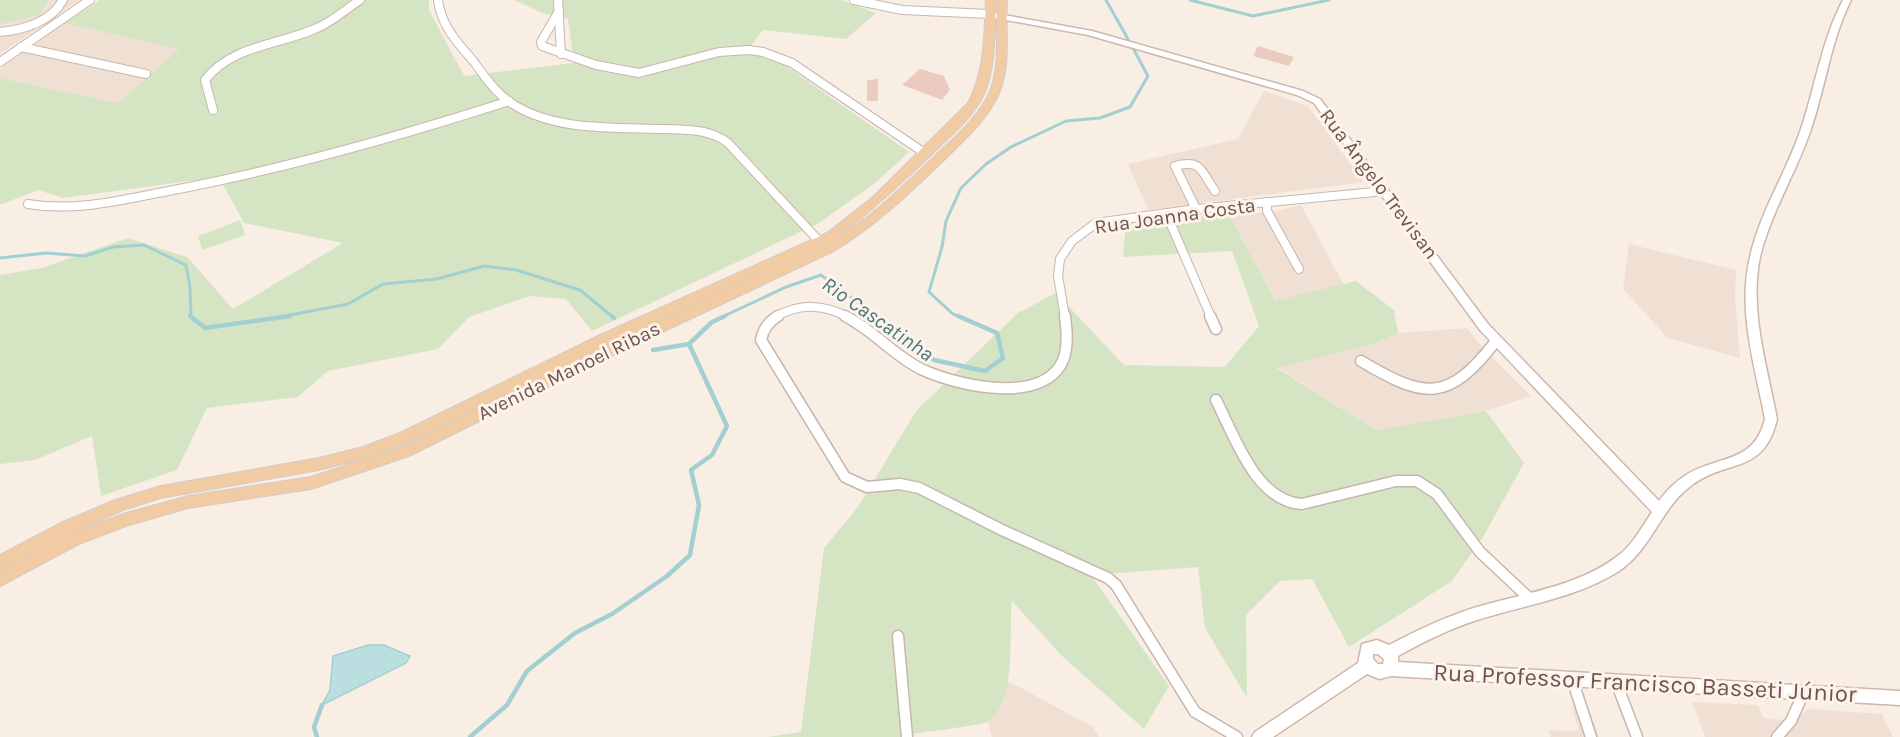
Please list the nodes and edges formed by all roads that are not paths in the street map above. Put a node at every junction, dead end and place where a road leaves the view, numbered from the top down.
1 (63, 0) edge
2 (90, 0) edge
3 (360, 0) edge
4 (438, 0) edge
5 (558, 0) edge
6 (854, 0) edge
7 (991, 0) edge
8 (1002, 0) edge
9 (1846, 0) edge
10 (559, 11) junction
11 (995, 14) junction
12 (34, 23) junction
13 (50, 27) junction
14 (0, 32) edge
15 (15, 32) junction
16 (35, 38) junction
17 (21, 47) junction
18 (561, 54) junction
19 (0, 62) edge
20 (146, 74) dead end
21 (509, 101) junction
22 (213, 110) dead end
23 (926, 154) junction
24 (921, 176) junction
25 (1215, 191) dead end
26 (1385, 191) junction
27 (1268, 202) junction
28 (28, 204) dead end
29 (1196, 209) junction
30 (1166, 213) junction
31 (825, 245) junction
32 (1299, 269) dead end
33 (1216, 329) dead end
34 (603, 340) junction
35 (1496, 341) junction
36 (600, 355) junction
37 (579, 358) junction
38 (1361, 361) dead end
39 (1216, 400) dead end
40 (1660, 512) junction
41 (0, 563) edge
42 (0, 579) edge
43 (1529, 598) junction
44 (898, 636) dead end
45 (1388, 653) junction
46 (1368, 665) junction
47 (1390, 669) junction
48 (1572, 679) junction
49 (1616, 682) junction
50 (1804, 692) junction
51 (1900, 698) edge
52 (907, 737) edge
53 (1237, 737) edge
54 (1260, 737) edge
55 (1591, 737) edge
56 (1637, 737) edge
57 (1776, 737) edge

1 - 12 street
2 - 13 street
3 - 22 street
4 - 21 street
5 - 10 street
6 - 11 street
7 - 11 main road, Avenida Manoel Ribas
8 - 11 main road, Avenida Manoel Ribas
9 - 40 main road
10 - 18 street
10 - 18 street
11 - 23 main road, Avenida Manoel Ribas
11 - 24 main road, Avenida Manoel Ribas
11 - 26 main road, Rua Ângelo Trevisan
12 - 13 street
12 - 15 street
13 - 16 street
14 - 15 street
15 - 16 street
16 - 17 street
17 - 19 street
17 - 20 street
18 - 23 street
21 - 28 street
21 - 31 street
23 - 24 main road
23 - 31 main road, Avenida Manoel Ribas
24 - 31 main road, Avenida Manoel Ribas
25 - 29 street
26 - 27 street, Rua Joanna Costa
26 - 35 main road, Rua Ângelo Trevisan
27 - 29 street, Rua Joanna Costa
27 - 32 street
29 - 30 street, Rua Joanna Costa
30 - 33 street
30 - 53 street, Rua Joanna Costa
31 - 34 main road, Avenida Manoel Ribas
31 - 36 main road, Avenida Manoel Ribas
34 - 36 main road
34 - 37 main road, Avenida Manoel Ribas
35 - 38 street
35 - 40 main road, Rua Ângelo Trevisan
36 - 37 main road, Avenida Manoel Ribas
37 - 41 main road, Avenida Manoel Ribas
37 - 42 main road, Avenida Manoel Ribas
39 - 43 street
40 - 43 main road
43 - 45 main road
44 - 52 street
45 - 46 main road
45 - 47 main road
46 - 47 main road
46 - 54 main road
47 - 48 main road, Rua Professor Francisco Basseti Júnior
48 - 49 main road, Rua Professor Francisco Basseti Júnior
48 - 55 street
49 - 50 main road, Rua Professor Francisco Basseti Júnior
49 - 56 street
50 - 51 main road, Rua Professor Francisco Basseti Júnior
50 - 57 street

